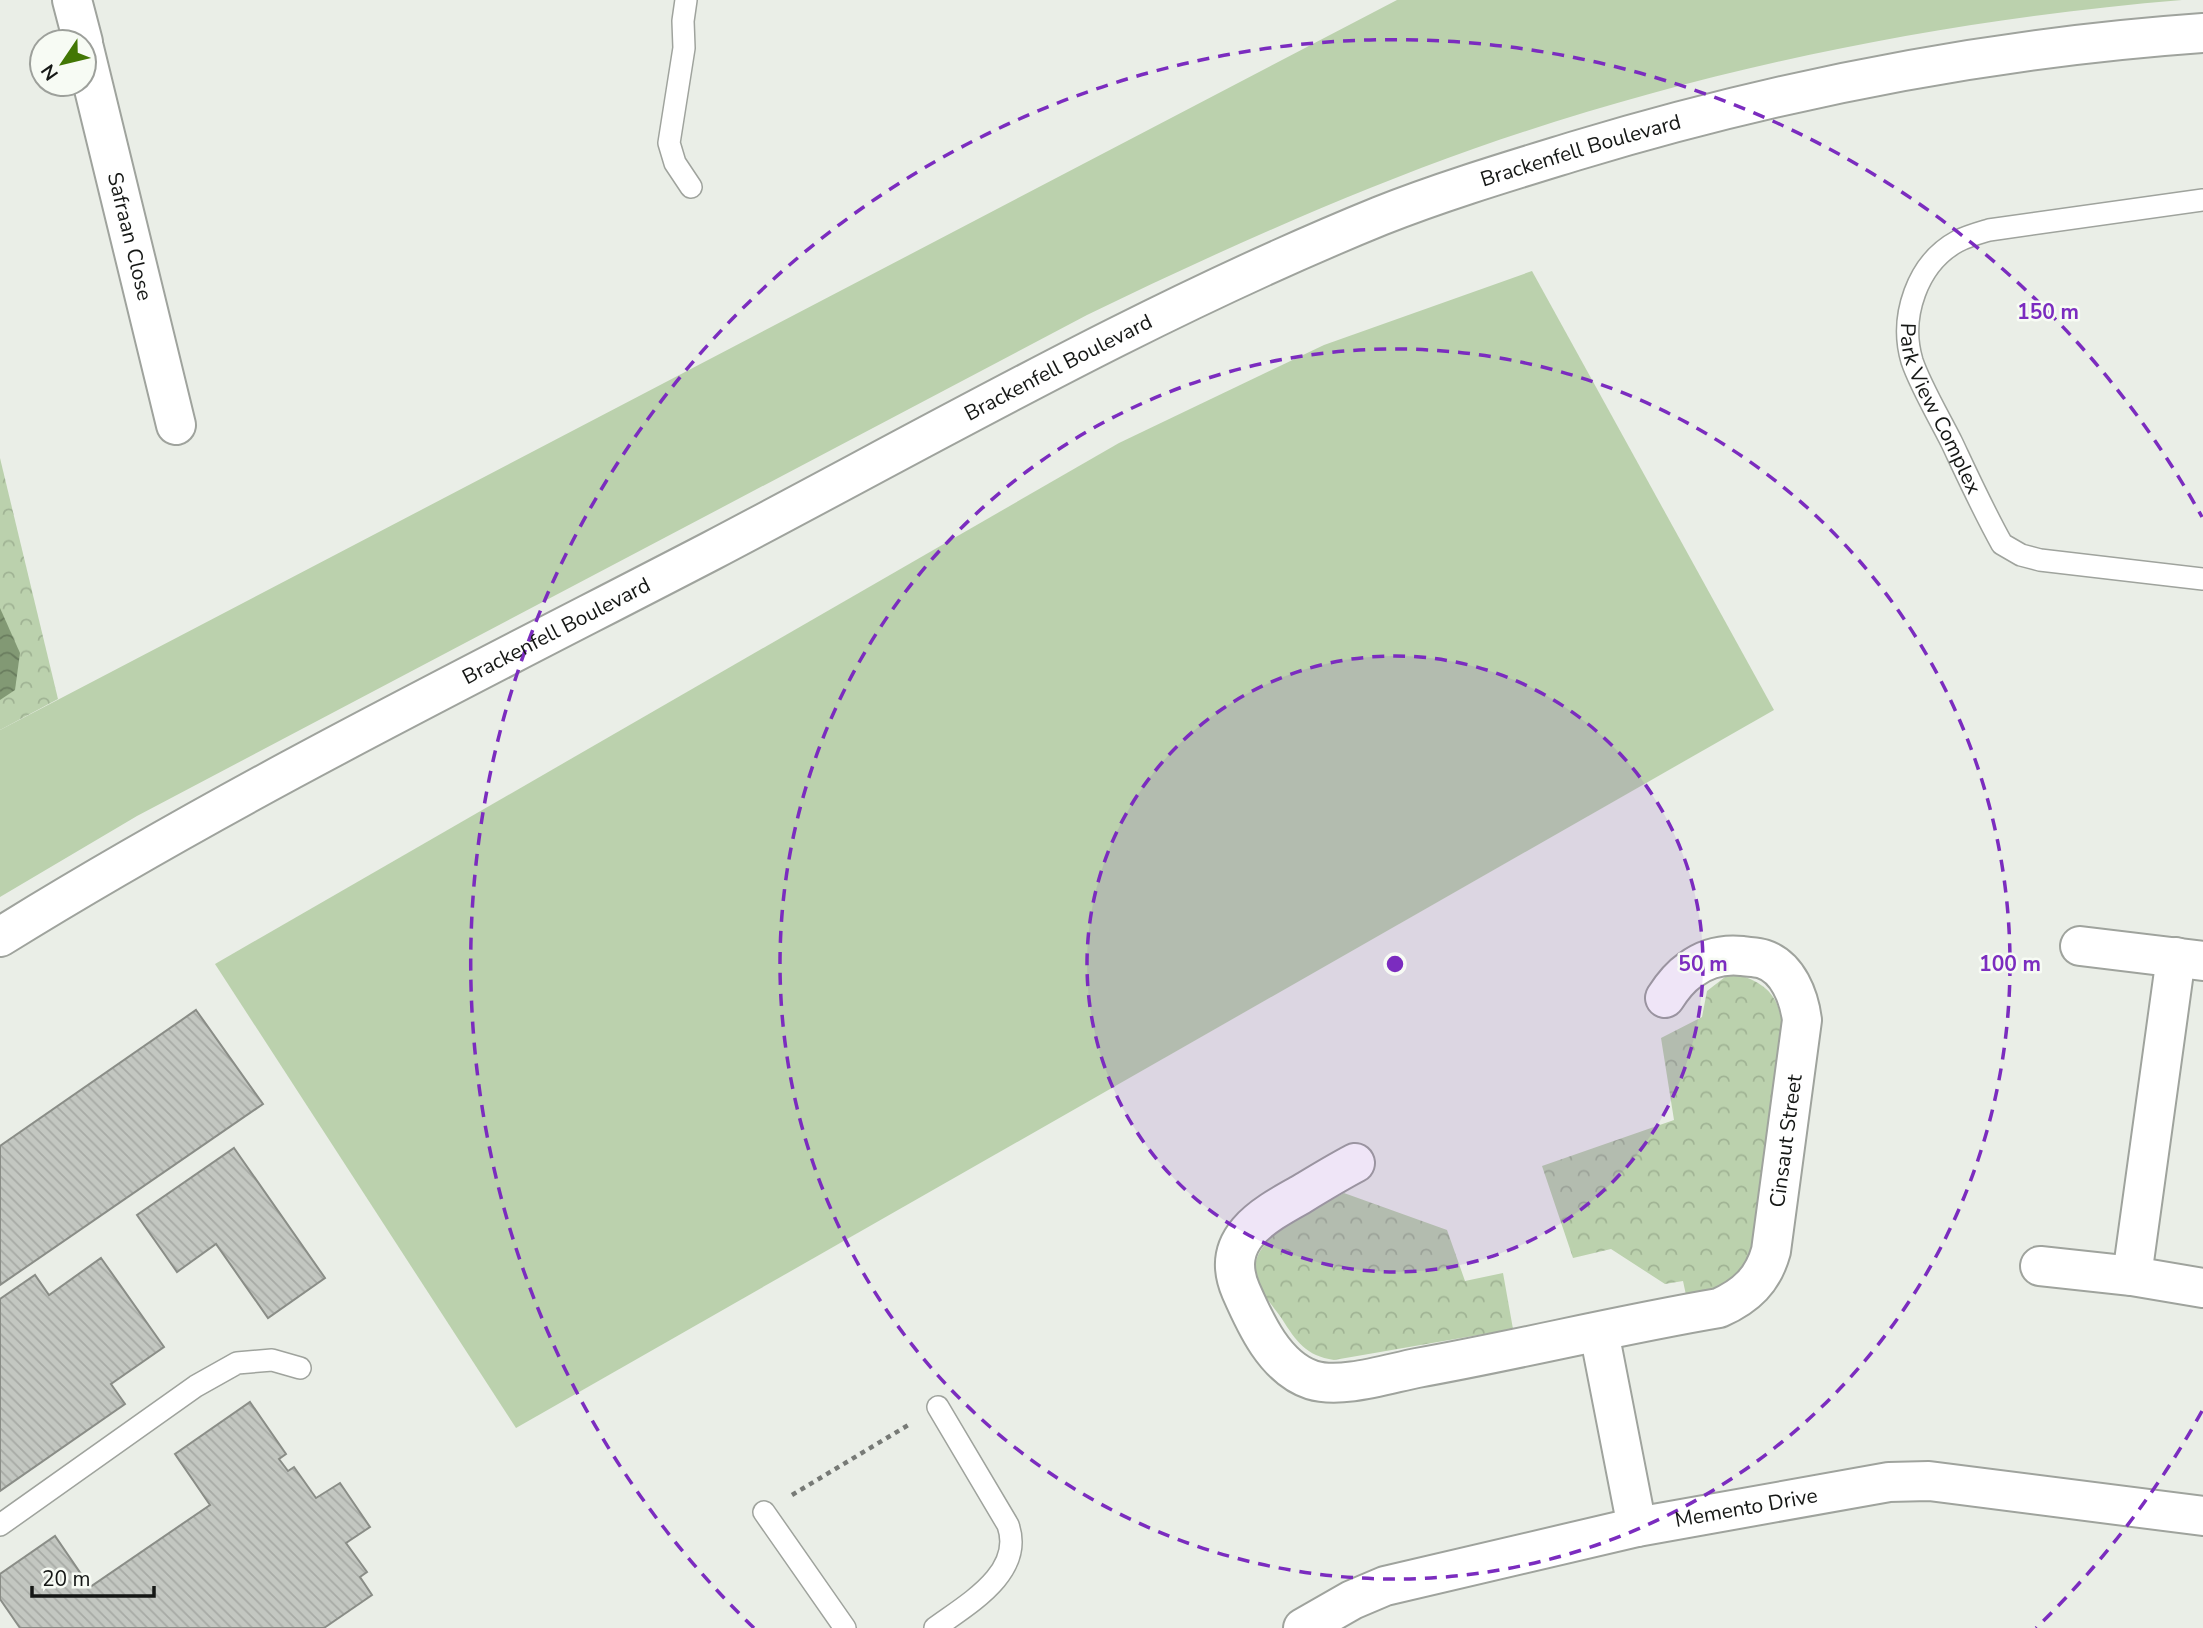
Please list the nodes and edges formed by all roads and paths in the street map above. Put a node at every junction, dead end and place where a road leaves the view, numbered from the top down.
1 (72, 0) edge
2 (686, 0) edge
3 (700, 0) edge
4 (79, 28) edge
5 (2203, 33) edge
6 (684, 48) junction
7 (96, 98) edge
8 (691, 187) dead end
9 (2203, 200) edge
10 (176, 425) dead end
11 (2203, 579) edge
12 (0, 937) edge
13 (2080, 946) dead end
14 (2190, 959) edge
15 (1665, 998) dead end
16 (1355, 1163) dead end
17 (2040, 1266) dead end
18 (2132, 1276) junction
19 (2203, 1288) edge
20 (1599, 1332) junction
21 (300, 1368) dead end
22 (938, 1407) joint
23 (764, 1512) joint
24 (2203, 1516) edge
25 (0, 1525) edge
26 (1637, 1527) junction
27 (845, 1628) edge
28 (935, 1628) edge
29 (1303, 1628) edge

1 - 4 street
2 - 6 lane
3 - 6 lane
5 - 12 street, Brackenfell Boulevard
6 - 8 lane
7 - 10 street, Safraan Close
9 - 11 lane, Park View Complex
13 - 14 street
14 - 18 street
15 - 20 street, Cinsaut Street
16 - 20 street, Cinsaut Street
17 - 18 street
18 - 19 street
20 - 26 street
21 - 25 lane
22 - 23 path
22 - 28 lane
23 - 27 lane
24 - 26 street, Memento Drive
26 - 29 street, Memento Drive

